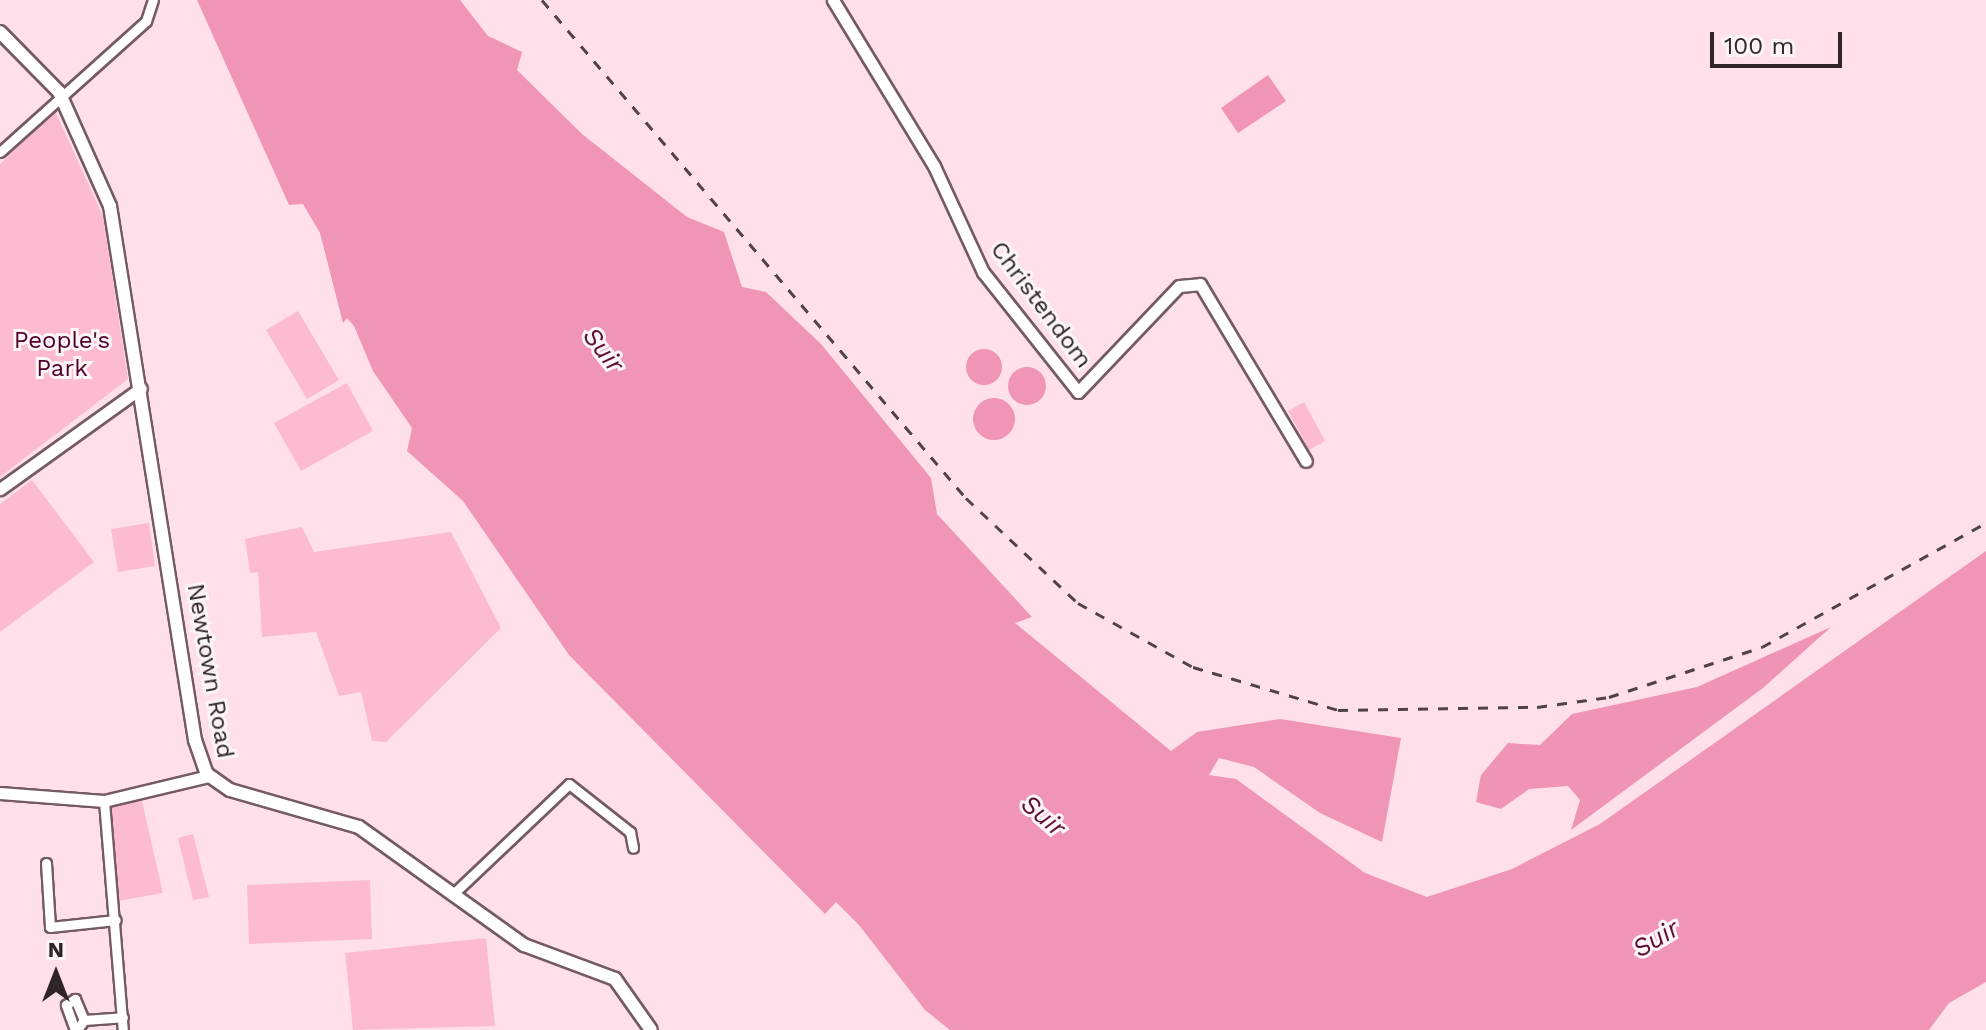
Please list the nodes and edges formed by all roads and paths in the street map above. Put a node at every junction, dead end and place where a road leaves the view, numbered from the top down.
1 (833, 0) edge
2 (153, 4) edge
3 (0, 32) edge
4 (59, 92) junction
5 (0, 152) edge
6 (141, 388) junction
7 (1306, 461) dead end
8 (0, 489) edge
9 (209, 776) junction
10 (0, 793) edge
11 (104, 801) junction
12 (633, 848) dead end
13 (46, 863) dead end
14 (452, 895) junction
15 (116, 920) junction
16 (123, 1017) junction
17 (84, 1020) junction
18 (76, 1030) edge
19 (123, 1030) edge
20 (651, 1030) edge

1 - 7 street, Christendom
2 - 4 street
3 - 4 main road, Newtown Road
4 - 5 street
4 - 6 main road, Newtown Road
6 - 8 street
6 - 9 main road, Newtown Road
9 - 11 street
9 - 14 main road, Newtown Road
10 - 11 street
11 - 15 street
12 - 14 street
13 - 15 street
14 - 20 main road, Newtown Road
15 - 16 street
16 - 17 street
16 - 19 street
17 - 18 street
17 - 18 street

